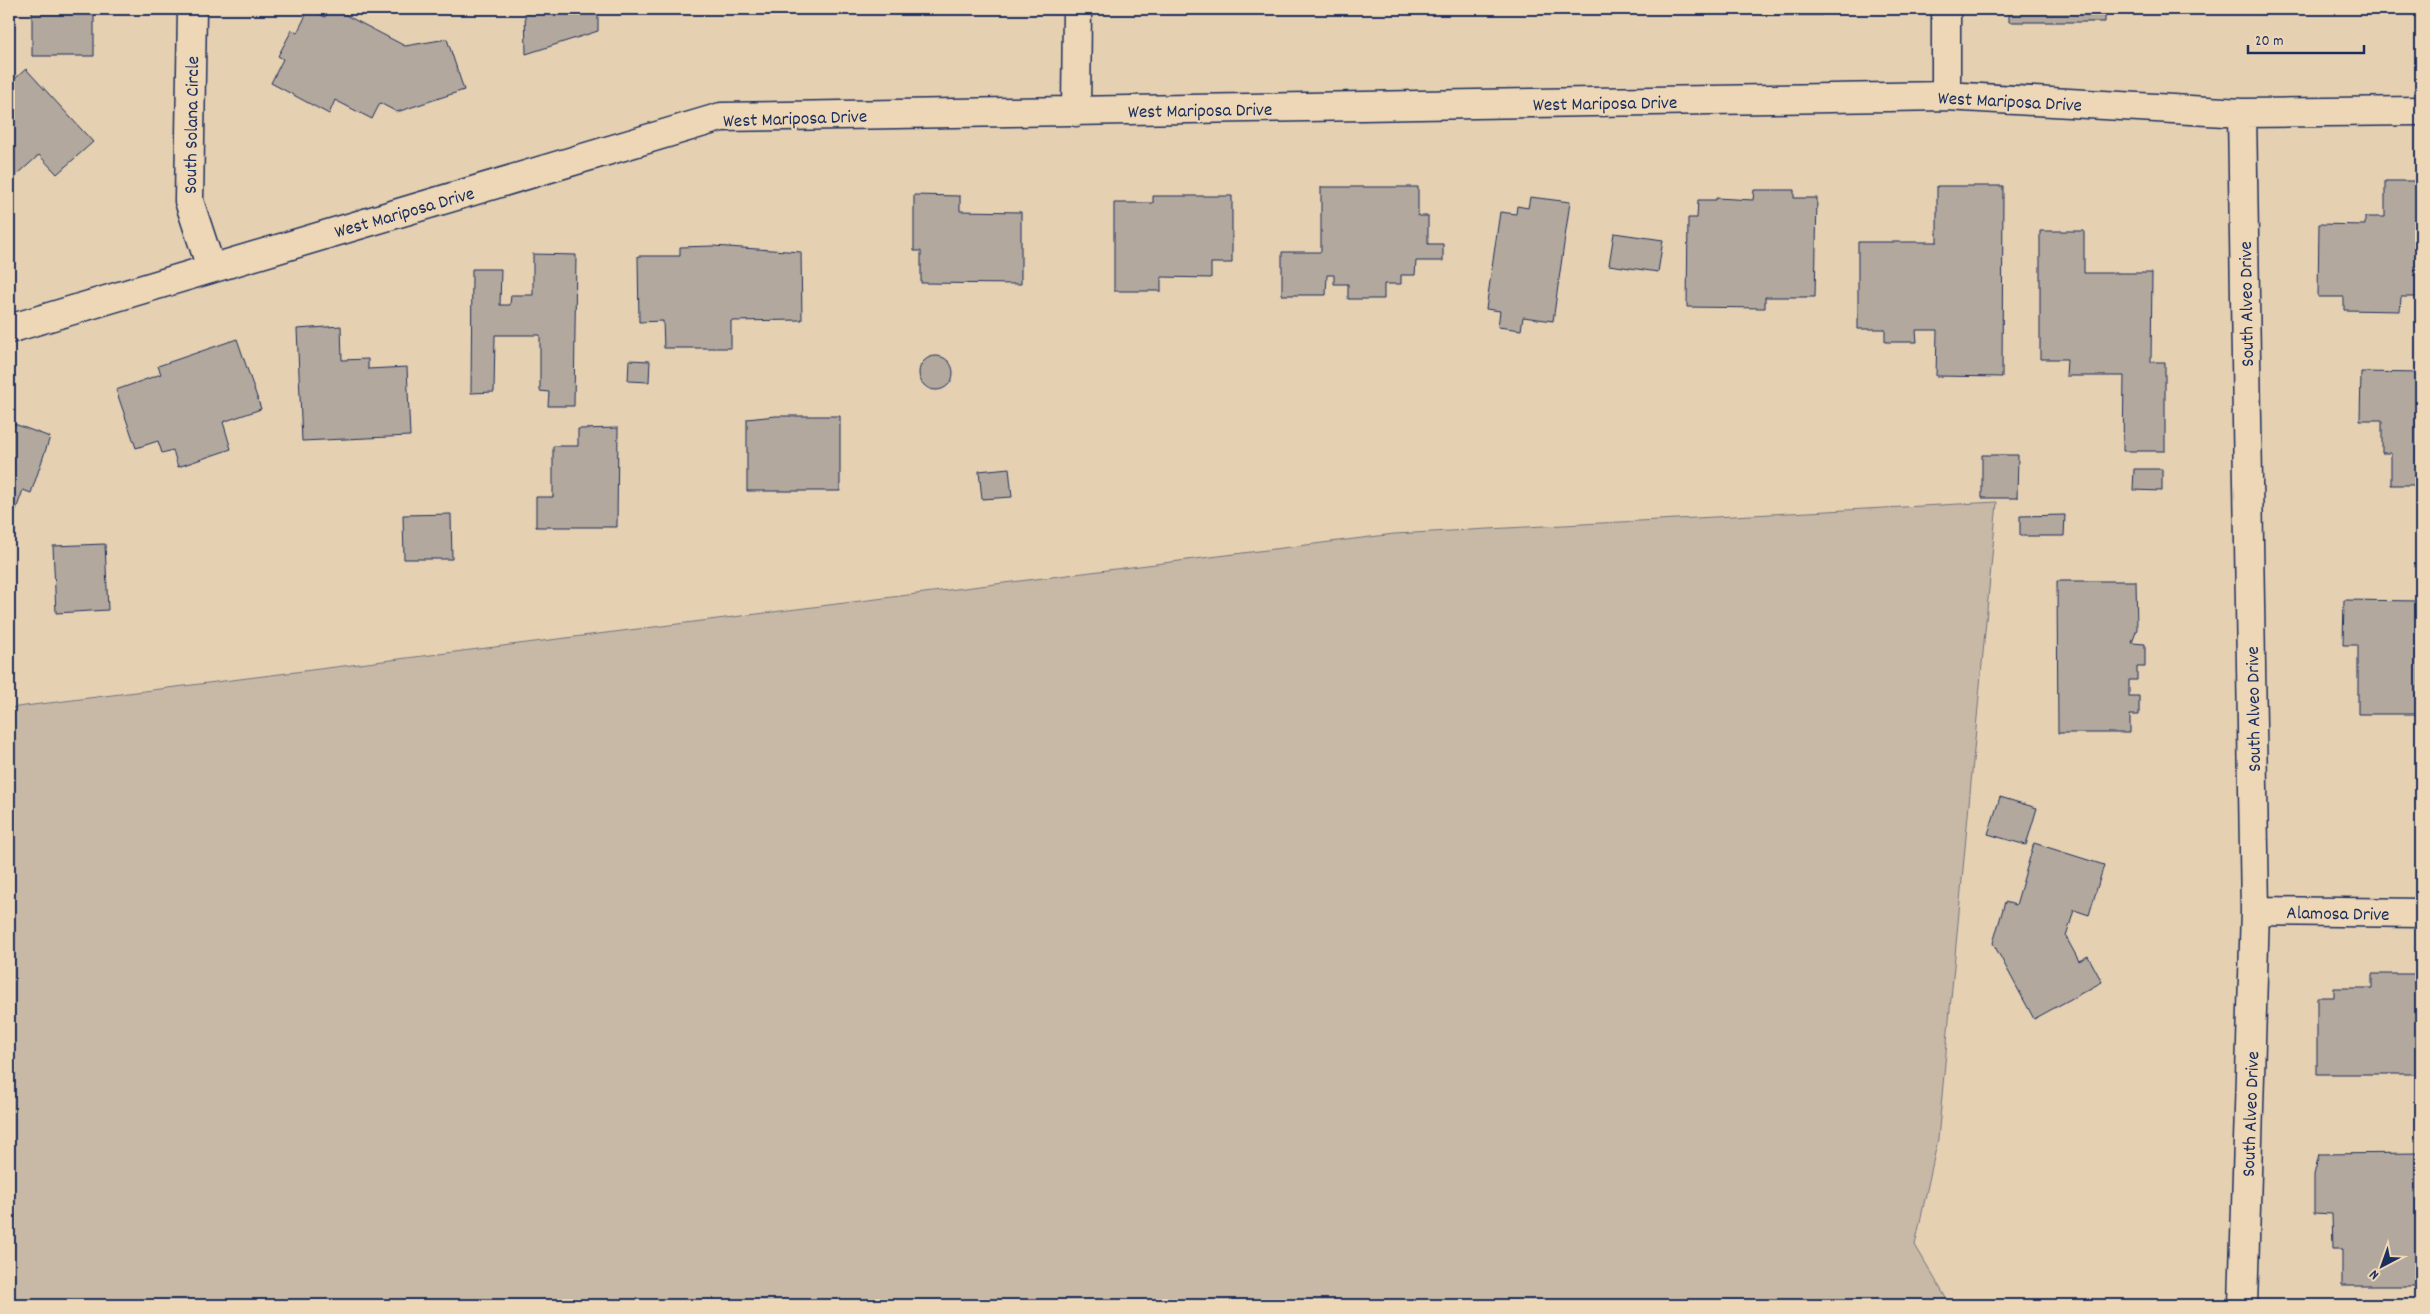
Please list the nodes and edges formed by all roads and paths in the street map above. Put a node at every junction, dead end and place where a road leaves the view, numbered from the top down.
1 (192, 9) edge
2 (1077, 9) edge
3 (1946, 9) edge
4 (1946, 96) junction
5 (2421, 111) edge
6 (1076, 112) junction
7 (2242, 113) junction
8 (211, 268) junction
9 (9, 329) edge
10 (2255, 911) junction
11 (2421, 913) edge
12 (2243, 1305) edge

1 - 8 street, South Solana Circle
2 - 6 street
3 - 4 street
4 - 6 street, West Mariposa Drive
4 - 7 street, West Mariposa Drive
5 - 7 street, West Mariposa Drive
6 - 8 street, West Mariposa Drive
7 - 10 street, South Alveo Drive
8 - 9 street, West Mariposa Drive
10 - 11 street, Alamosa Drive
10 - 12 street, South Alveo Drive

